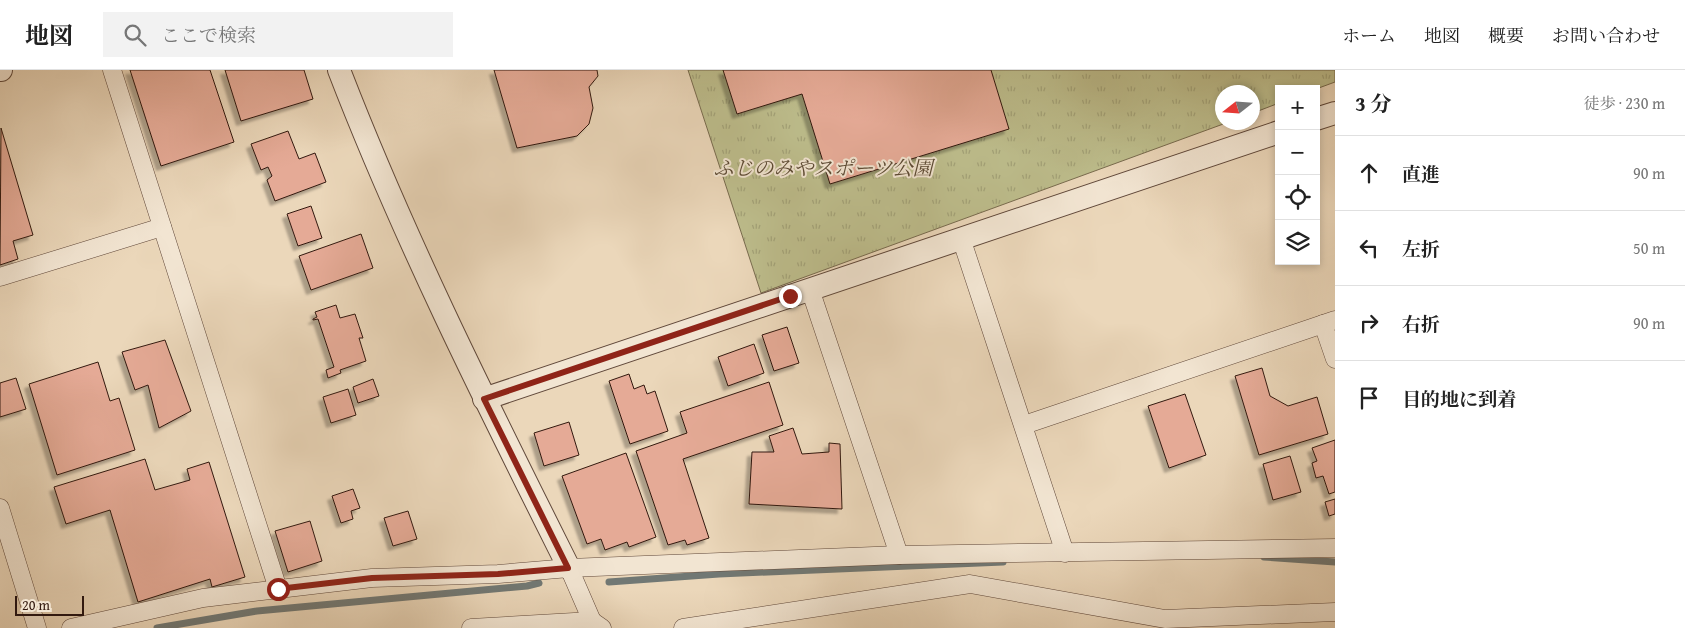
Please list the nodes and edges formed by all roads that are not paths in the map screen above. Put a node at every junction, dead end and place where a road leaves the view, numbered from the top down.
1 (112, 70) edge
2 (339, 70) edge
3 (1335, 113) edge
4 (1320, 118) edge
5 (1275, 133) edge
6 (162, 227) junction
7 (961, 238) junction
8 (0, 277) edge
9 (810, 289) junction
10 (1329, 322) edge
11 (1335, 359) edge
12 (484, 399) junction
13 (1024, 425) junction
14 (0, 508) edge
15 (1335, 548) edge
16 (1065, 553) junction
17 (899, 555) junction
18 (568, 568) junction
19 (278, 589) junction
20 (1335, 612) edge
21 (593, 626) edge
22 (37, 628) edge
23 (71, 628) edge
24 (471, 628) edge
25 (683, 628) edge

1 - 6 street
2 - 12 street
3 - 4 street
5 - 7 street
6 - 8 street
6 - 19 street
7 - 9 street
7 - 13 street
9 - 12 street
9 - 17 street
10 - 11 street
10 - 13 street
12 - 18 street
13 - 16 street
14 - 22 street
15 - 16 street
16 - 17 street
17 - 18 street
18 - 19 street
18 - 21 street
19 - 23 street
20 - 25 street
21 - 24 street

